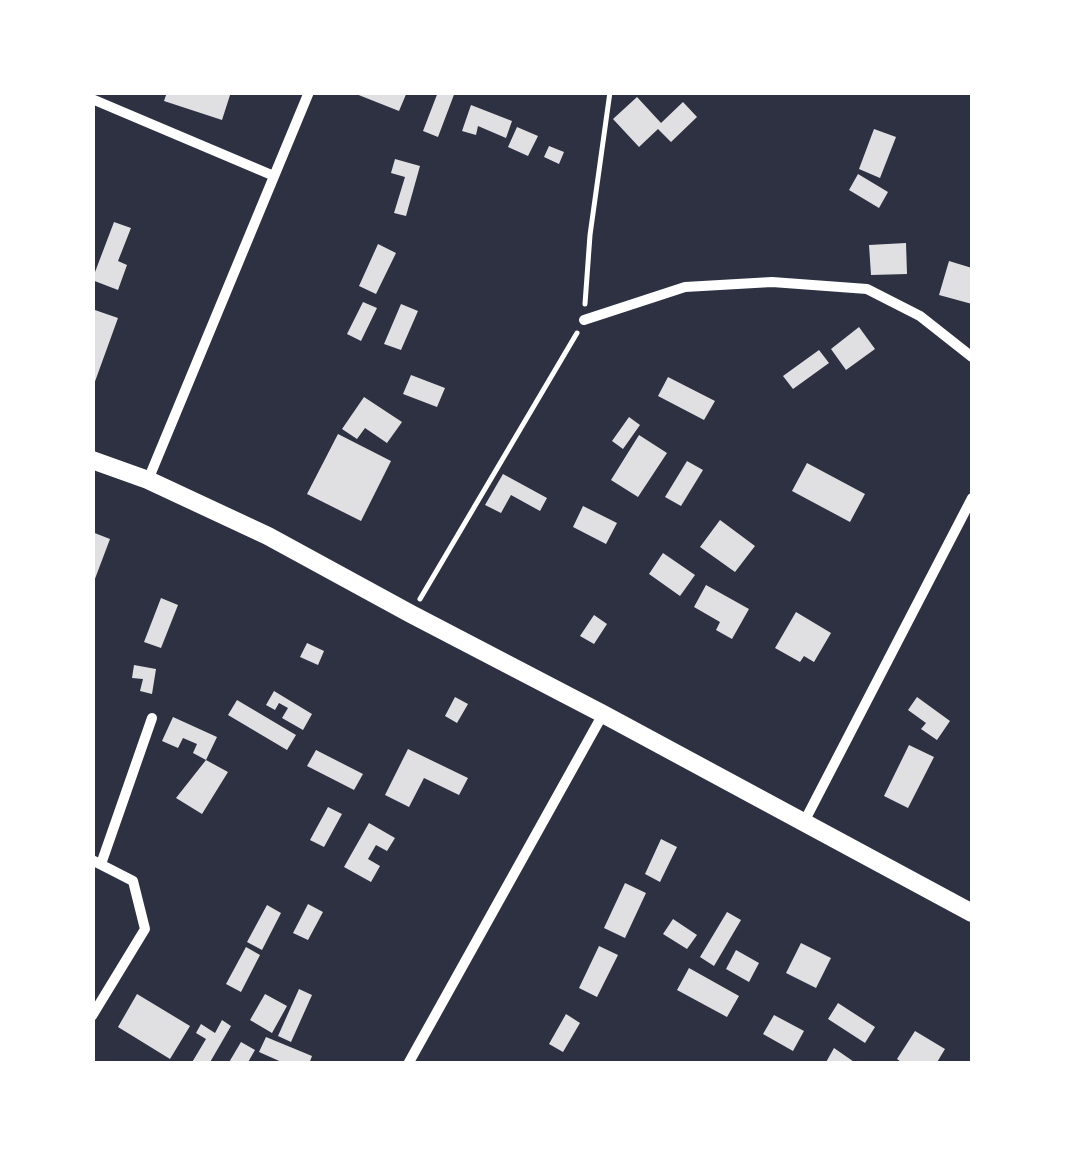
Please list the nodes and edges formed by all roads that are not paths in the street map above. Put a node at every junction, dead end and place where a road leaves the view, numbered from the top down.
1 (309, 92) edge
2 (92, 100) edge
3 (274, 176) junction
4 (584, 320) road end
5 (972, 357) edge
6 (92, 460) edge
7 (148, 480) junction
8 (972, 498) edge
9 (602, 714) junction
10 (152, 718) dead end
11 (804, 822) junction
12 (97, 862) edge
13 (972, 913) edge
14 (92, 1016) edge
15 (408, 1064) edge

1 - 3 street
2 - 3 street
3 - 7 street
4 - 5 street
6 - 7 street
7 - 9 street
8 - 11 street
9 - 11 street
9 - 15 street
10 - 12 street
11 - 13 street
12 - 14 street

